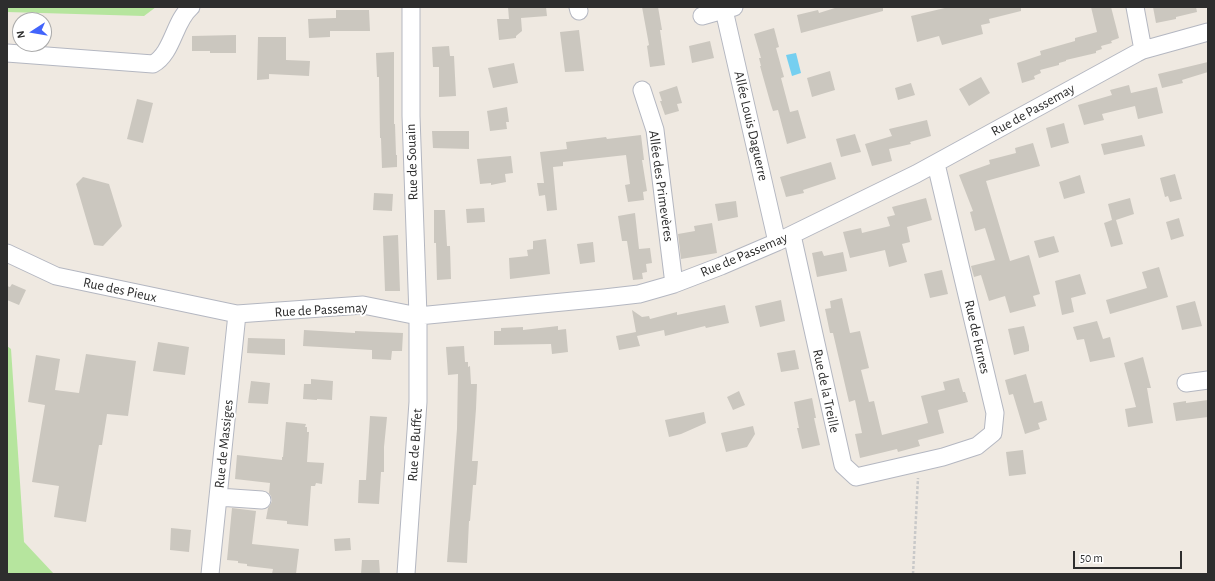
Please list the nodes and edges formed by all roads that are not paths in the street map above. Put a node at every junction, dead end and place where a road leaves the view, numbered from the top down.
1 (191, 7) edge
2 (411, 7) edge
3 (1135, 7) edge
4 (729, 8) edge
5 (702, 16) dead end
6 (1208, 32) edge
7 (1143, 50) junction
8 (7, 53) edge
9 (642, 90) dead end
10 (936, 164) junction
11 (785, 238) junction
12 (7, 253) edge
13 (674, 284) junction
14 (237, 314) junction
15 (418, 316) junction
16 (1208, 380) edge
17 (1186, 383) dead end
18 (920, 462) joint
19 (218, 497) junction
20 (262, 500) dead end
21 (210, 574) edge
22 (406, 574) edge

1 - 8 street
2 - 15 street, Rue de Souain
3 - 7 street
4 - 5 street, Allée Louis Daguerre
4 - 11 street, Allée Louis Daguerre
6 - 7 street, Rue de Passemay
7 - 10 street, Rue de Passemay
9 - 13 street, Allée des Primevères
10 - 11 street, Rue de Passemay
10 - 18 street, Rue de Furnes
11 - 13 street, Rue de Passemay
11 - 18 street, Rue de la Treille
12 - 14 street, Rue des Pieux
13 - 15 street, Rue de Passemay
14 - 15 street, Rue de Passemay
14 - 19 street, Rue de Massiges
15 - 22 street, Rue de Buffet
16 - 17 street
19 - 20 street
19 - 21 street, Rue de Massiges

